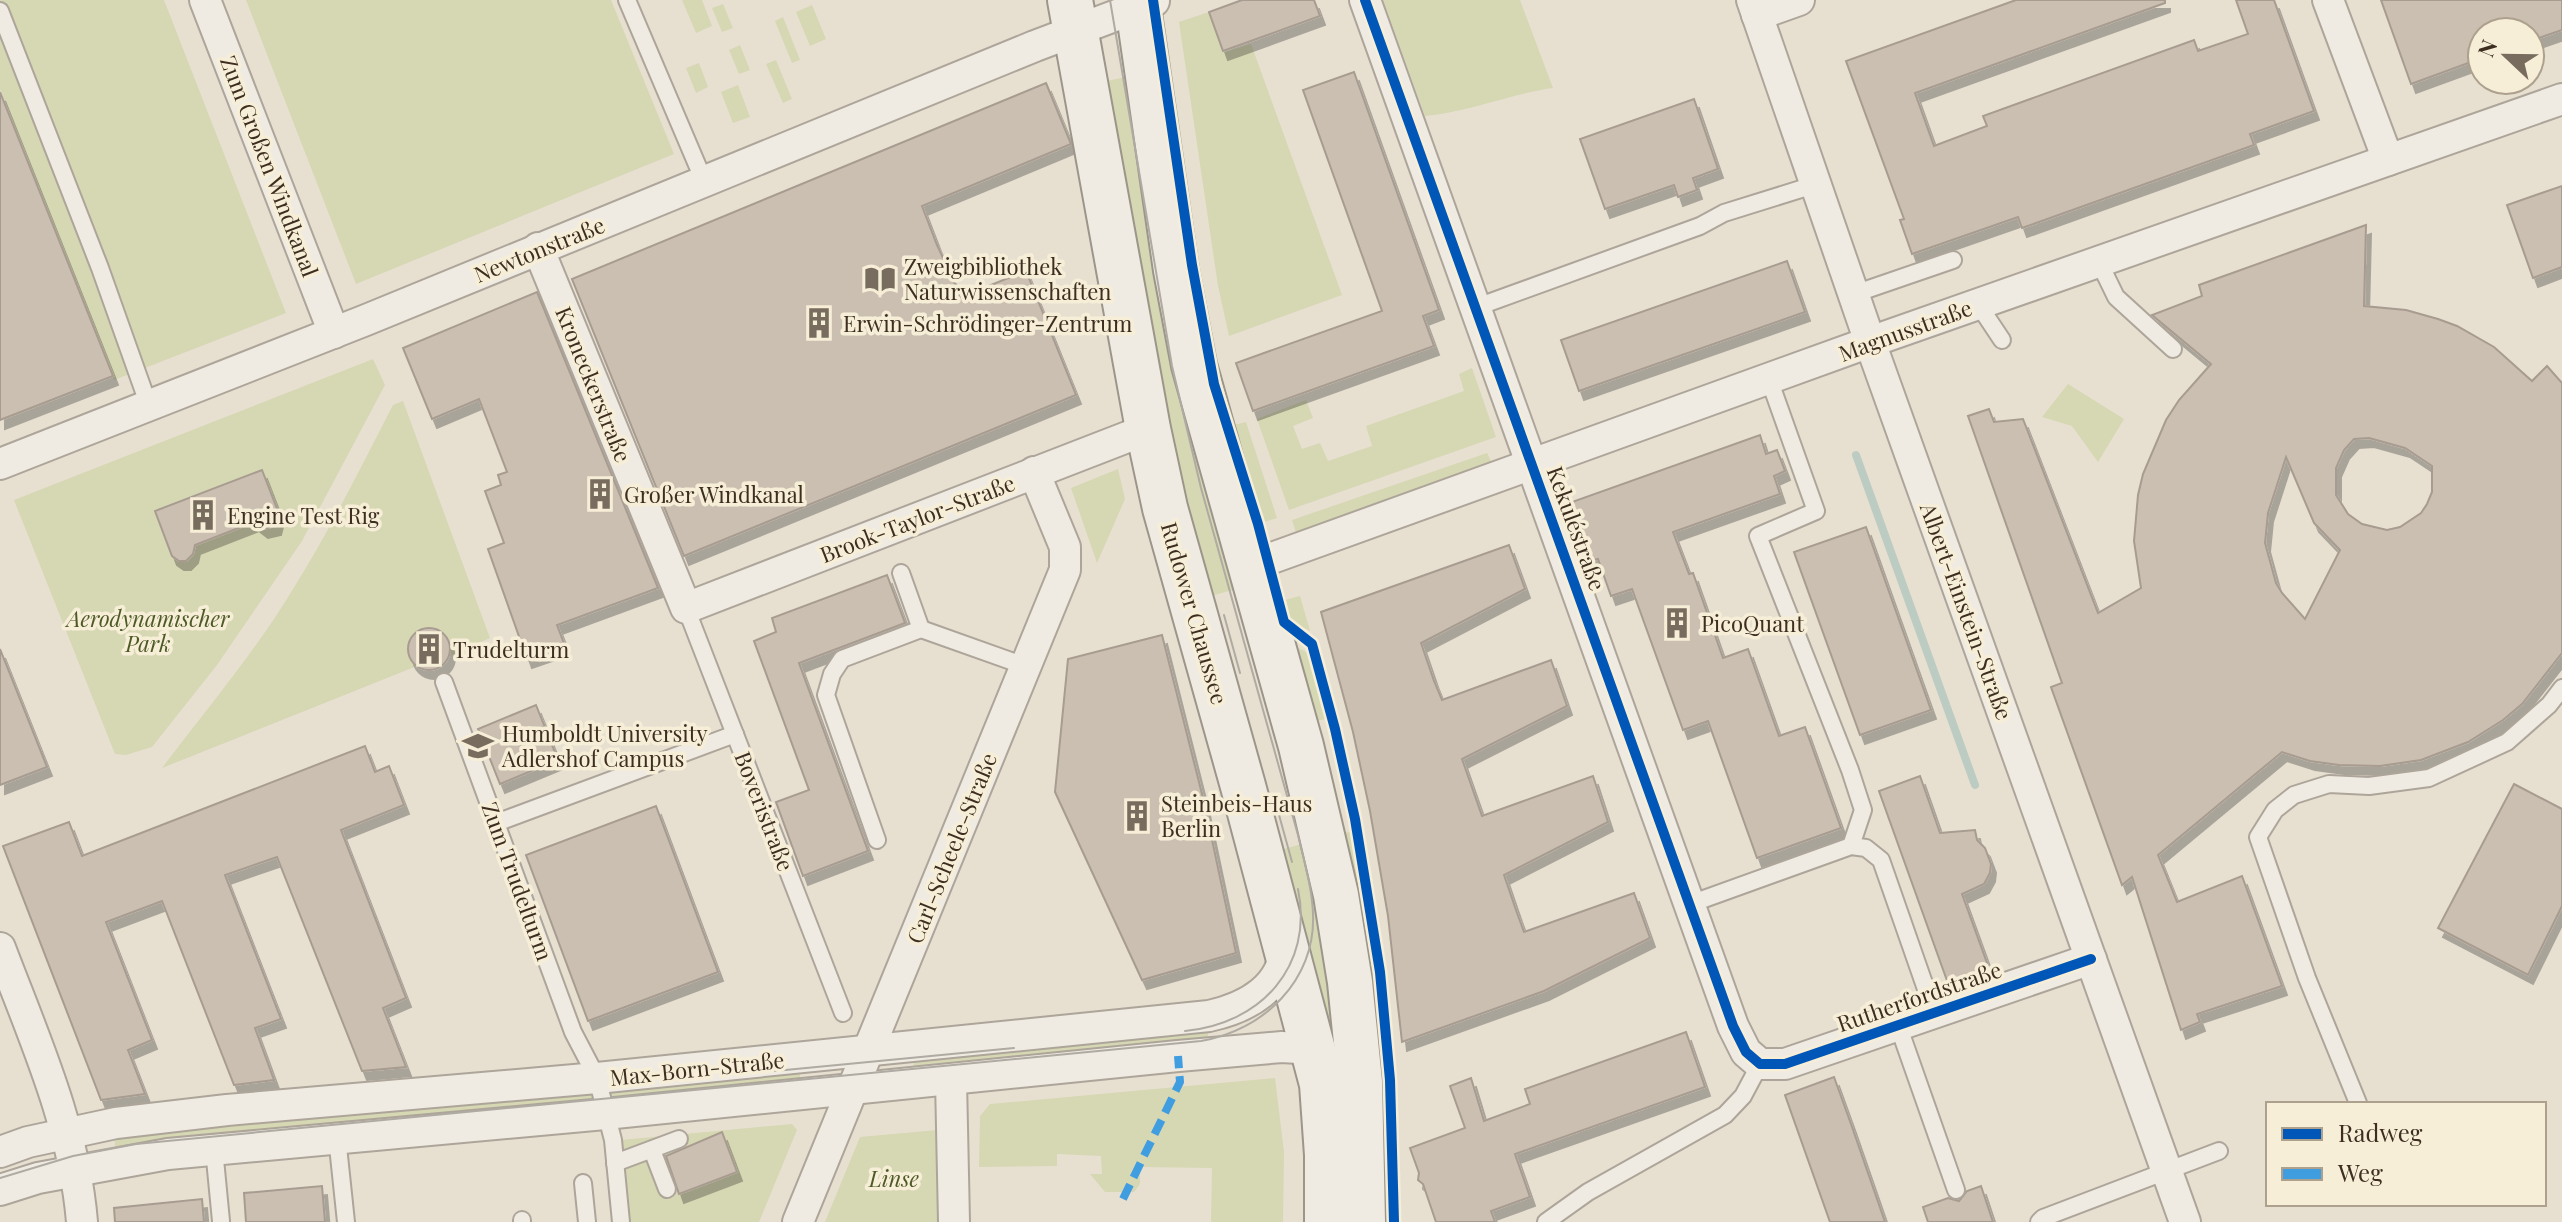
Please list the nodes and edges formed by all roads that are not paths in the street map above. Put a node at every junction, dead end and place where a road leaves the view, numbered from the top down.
1 (205, 0) edge
2 (627, 0) edge
3 (1365, 0) edge
4 (1799, 0) edge
5 (2328, 0) edge
6 (1144, 2) edge
7 (1754, 8) edge
8 (0, 11) edge
9 (1073, 15) edge
10 (2562, 99) edge
11 (2388, 160) junction
12 (704, 181) junction
13 (1817, 184) junction
14 (538, 248) junction
15 (1953, 260) dead end
16 (2099, 262) junction
17 (1854, 294) junction
18 (1978, 304) junction
19 (1477, 307) junction
20 (334, 333) junction
21 (2002, 340) dead end
22 (1870, 342) junction
23 (2173, 349) dead end
24 (1769, 379) junction
25 (149, 406) junction
26 (1148, 429) junction
27 (0, 464) edge
28 (1532, 465) junction
29 (1034, 472) junction
30 (1250, 566) junction
31 (901, 573) dead end
32 (686, 608) junction
33 (921, 629) junction
34 (1025, 666) junction
35 (444, 682) dead end
36 (2562, 688) edge
37 (735, 734) junction
38 (496, 823) junction
39 (877, 840) dead end
40 (1851, 846) junction
41 (1690, 904) junction
42 (1285, 940) junction
43 (0, 948) edge
44 (2091, 959) junction
45 (1934, 1012) junction
46 (843, 1013) dead end
47 (1898, 1025) junction
48 (1314, 1049) junction
49 (868, 1050) junction
50 (1760, 1064) junction
51 (597, 1078) junction
52 (951, 1080) junction
53 (854, 1088) junction
54 (2358, 1102) edge
55 (605, 1114) junction
56 (337, 1137) junction
57 (679, 1139) dead end
58 (71, 1149) junction
59 (214, 1149) junction
60 (652, 1150) junction
61 (2219, 1151) dead end
62 (0, 1152) edge
63 (615, 1163) junction
64 (2166, 1169) junction
65 (583, 1183) dead end
66 (667, 1189) dead end
67 (0, 1190) edge
68 (1956, 1190) dead end
69 (221, 1221) edge
70 (82, 1222) edge
71 (346, 1222) edge
72 (587, 1222) edge
73 (621, 1222) edge
74 (798, 1222) edge
75 (954, 1222) edge
76 (1327, 1222) edge
77 (1363, 1222) edge
78 (1546, 1222) edge
79 (2039, 1222) edge
80 (2185, 1222) edge

1 - 20 street, Zum Großen Windkanal
2 - 12 lane
3 - 19 street, Kekuléstraße
4 - 7 street
5 - 11 street
6 - 9 street, Newtonstraße
6 - 30 main road
7 - 13 street, Albert-Einstein-Straße
8 - 25 lane
9 - 12 street, Newtonstraße
9 - 26 main road, Rudower Chaussee
10 - 11 street, Magnusstraße
11 - 16 street, Magnusstraße
12 - 14 street, Newtonstraße
13 - 17 street, Albert-Einstein-Straße
13 - 19 lane
14 - 20 street, Newtonstraße
14 - 32 street, Kroneckerstraße
15 - 17 lane
16 - 18 street, Magnusstraße
16 - 23 lane
17 - 22 street, Albert-Einstein-Straße
18 - 21 lane
18 - 22 street, Magnusstraße
19 - 28 street, Kekuléstraße
20 - 25 street, Newtonstraße
22 - 24 street, Magnusstraße
22 - 44 street, Albert-Einstein-Straße
24 - 28 street, Magnusstraße
24 - 40 lane
25 - 27 street, Newtonstraße
26 - 29 street, Brook-Taylor-Straße
26 - 42 main road, Rudower Chaussee
28 - 30 street, Magnusstraße
28 - 41 street, Kekuléstraße
29 - 32 street, Brook-Taylor-Straße
29 - 34 street, Carl-Scheele-Straße
30 - 77 main road
31 - 33 lane
32 - 37 lane, Boveristraße
33 - 34 lane
33 - 39 lane
34 - 49 street, Carl-Scheele-Straße
35 - 38 lane, Zum Trudelturm
36 - 54 lane
37 - 38 lane
37 - 46 lane, Boveristraße
38 - 51 lane, Zum Trudelturm
40 - 41 lane
40 - 45 lane
41 - 50 street, Kekuléstraße
42 - 48 main road, Rudower Chaussee
42 - 49 street, Max-Born-Straße
43 - 58 street
44 - 45 street, Rutherfordstraße
44 - 64 street, Albert-Einstein-Straße
45 - 47 street, Rutherfordstraße
47 - 50 street, Rutherfordstraße
47 - 68 lane
48 - 52 street, Max-Born-Straße
48 - 76 main road, Rudower Chaussee
49 - 51 street, Max-Born-Straße
49 - 53 street, Carl-Scheele-Straße
50 - 78 lane
51 - 55 lane, Zum Trudelturm
51 - 58 street, Max-Born-Straße
52 - 53 street, Max-Born-Straße
52 - 75 street
53 - 55 street, Max-Born-Straße
53 - 74 street, Carl-Scheele-Straße
55 - 56 street, Max-Born-Straße
55 - 63 lane, Zum Trudelturm
56 - 59 street, Max-Born-Straße
56 - 71 lane
57 - 60 lane
58 - 59 street, Max-Born-Straße
58 - 62 street
58 - 67 street
58 - 70 street
59 - 69 lane
60 - 63 lane
60 - 66 lane
61 - 64 lane
63 - 73 lane, Zum Trudelturm
64 - 79 lane
64 - 80 street, Albert-Einstein-Straße
65 - 72 lane

